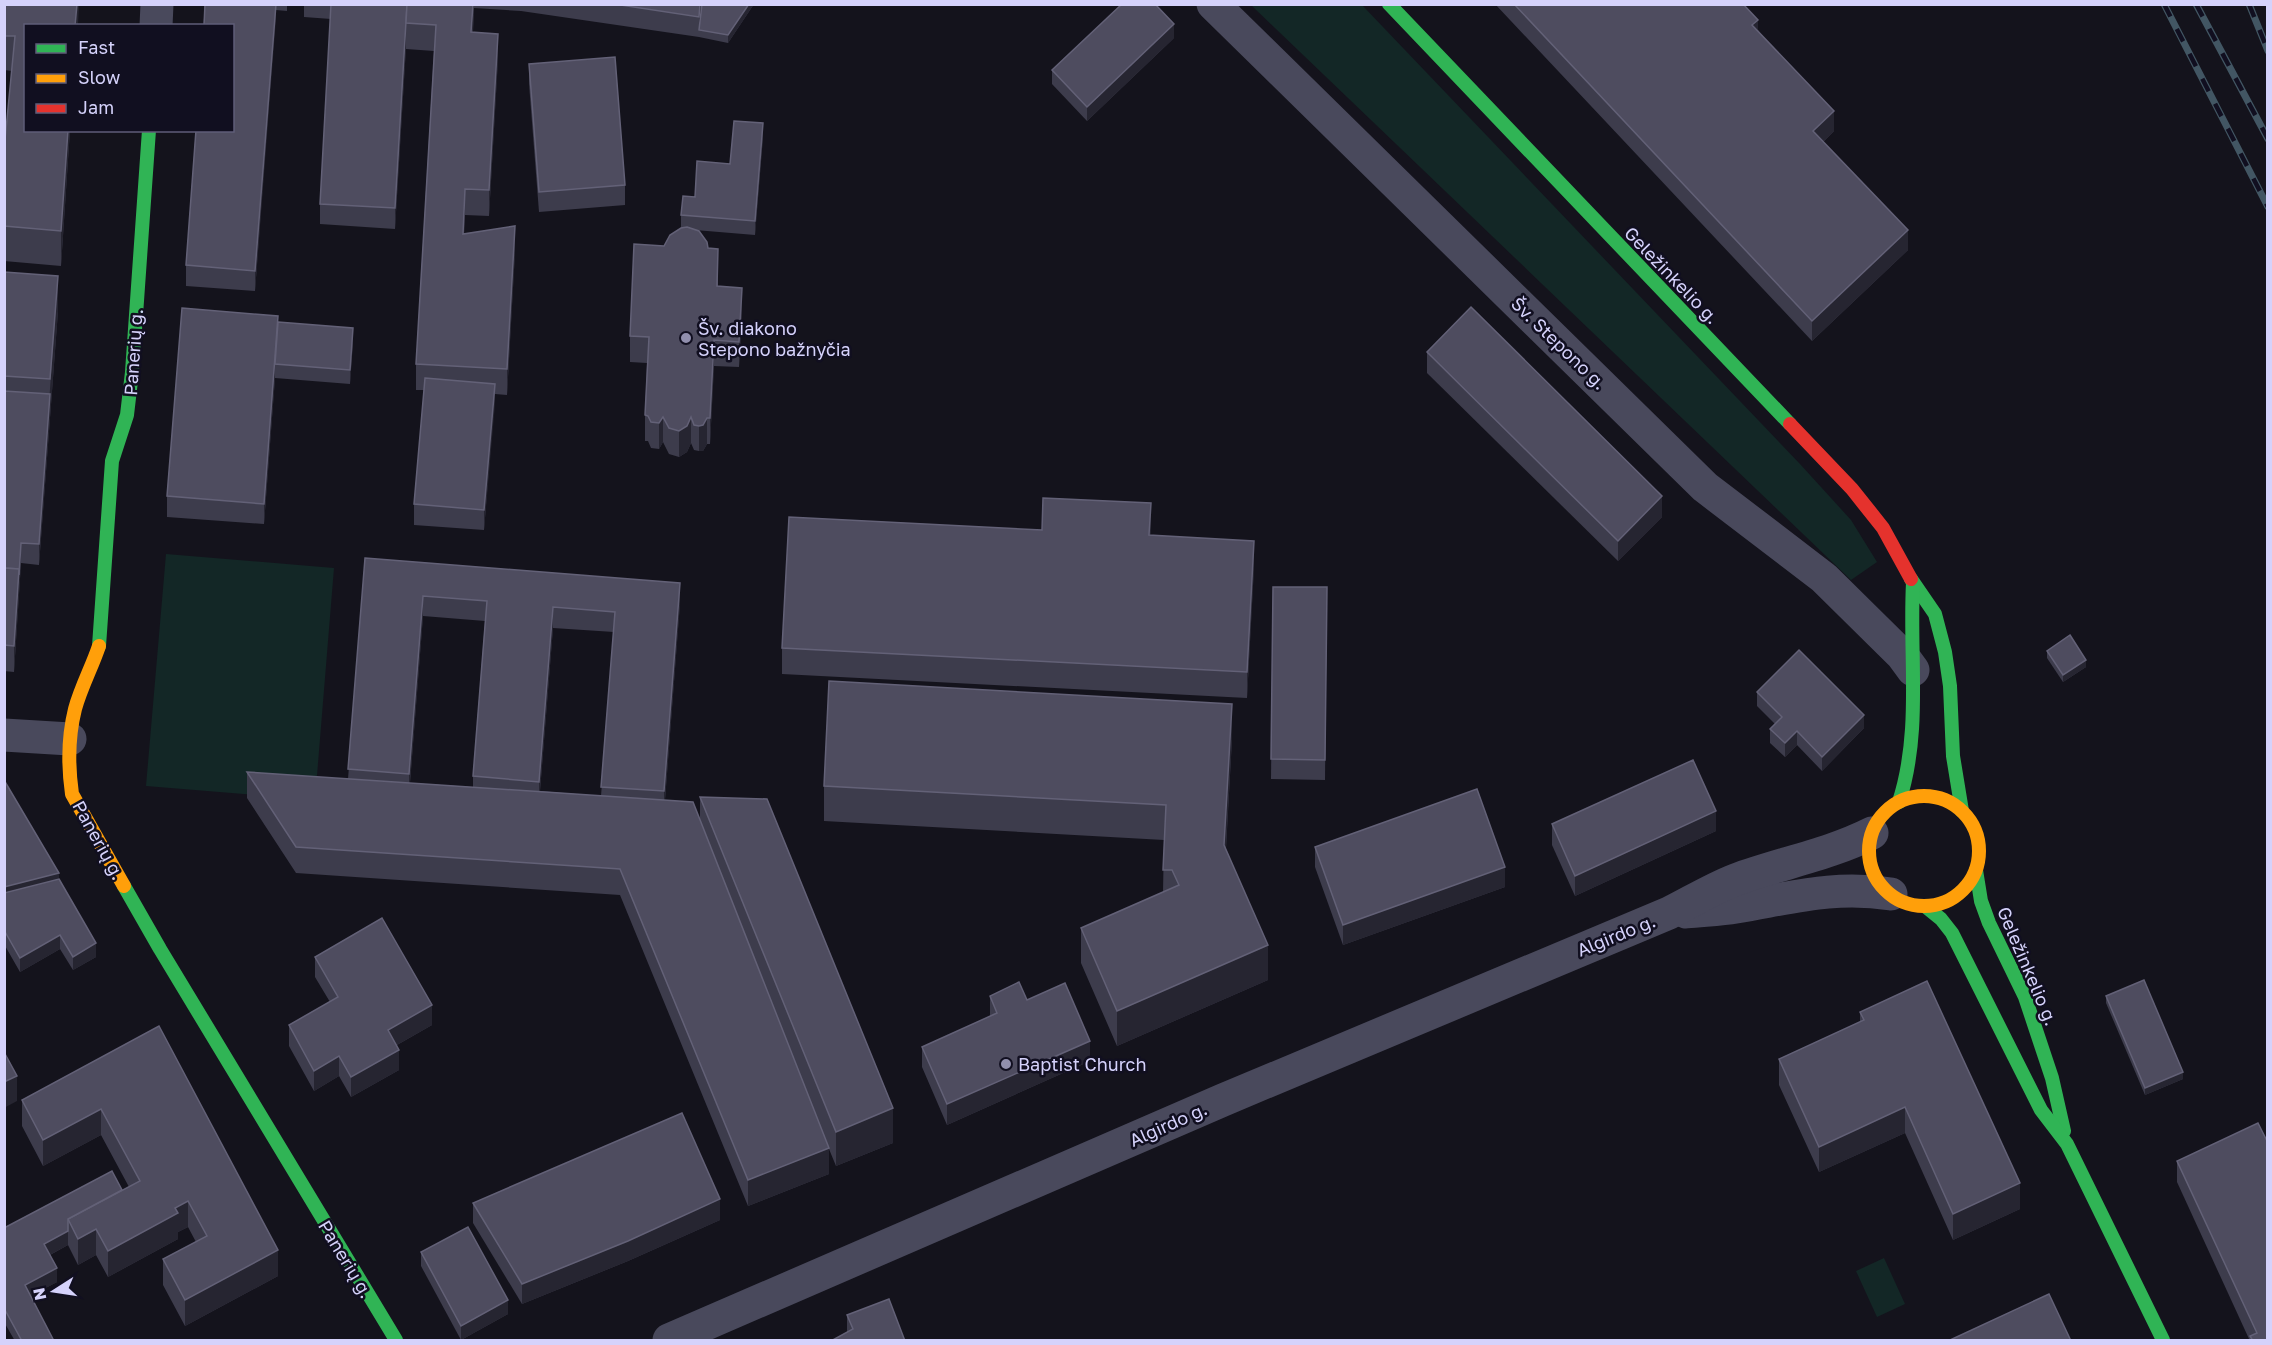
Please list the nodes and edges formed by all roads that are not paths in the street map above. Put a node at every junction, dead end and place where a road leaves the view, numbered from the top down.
1 (158, 4) edge
2 (1213, 4) edge
3 (1389, 4) edge
4 (156, 24) edge
5 (148, 132) edge
6 (1913, 583) junction
7 (1913, 670) junction
8 (4, 735) edge
9 (70, 739) junction
10 (1899, 802) junction
11 (1962, 811) junction
12 (1872, 833) junction
13 (1976, 870) junction
14 (1891, 894) junction
15 (1925, 906) junction
16 (1669, 913) junction
17 (2067, 1144) junction
18 (396, 1341) edge
19 (669, 1341) edge
20 (2163, 1341) edge

1 - 4 street
2 - 7 street, Šv. Stepono g.
3 - 6 main road, Geležinkelio g.
5 - 9 main road, Panerių g.
6 - 7 main road
6 - 11 main road, Geležinkelio g.
7 - 10 main road
8 - 9 street
9 - 18 main road, Panerių g.
10 - 11 main road
10 - 12 main road
11 - 13 main road
12 - 14 main road
12 - 16 street, Algirdo g.
13 - 15 main road
13 - 17 main road, Geležinkelio g.
14 - 15 main road
14 - 16 street, Algirdo g.
15 - 17 main road, Geležinkelio g.
16 - 19 street, Algirdo g.
17 - 20 main road, Geležinkelio g.

